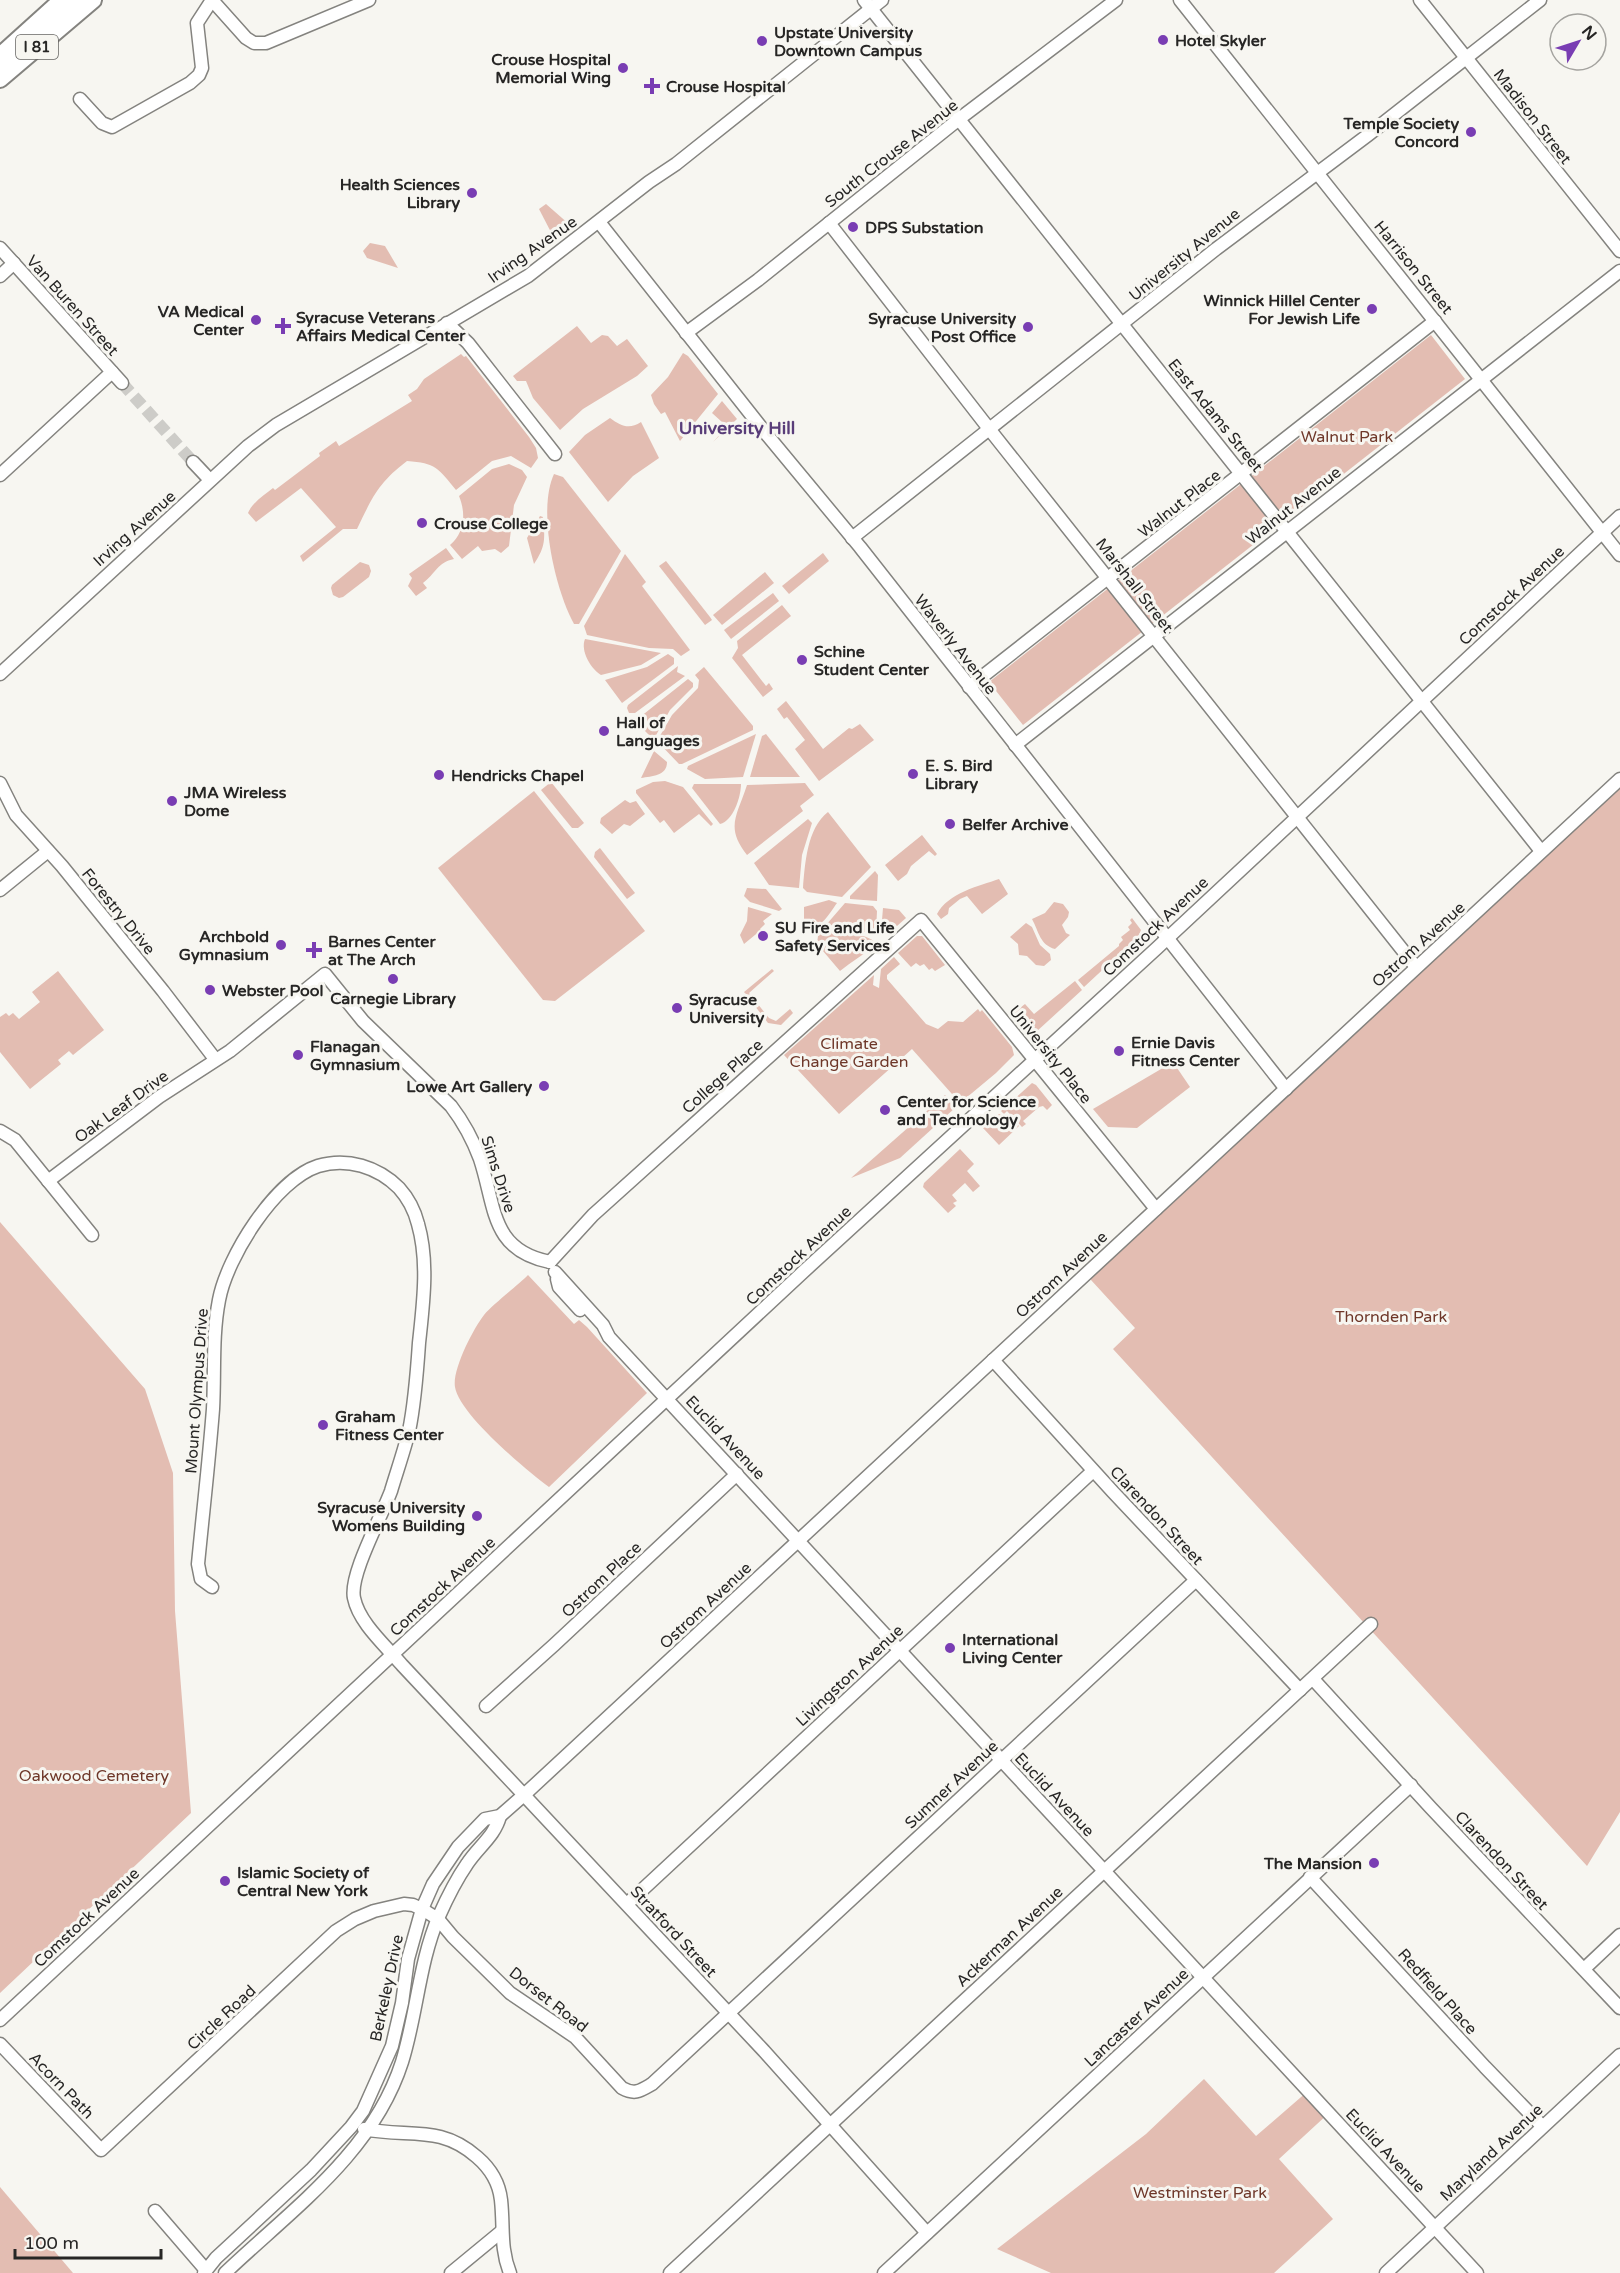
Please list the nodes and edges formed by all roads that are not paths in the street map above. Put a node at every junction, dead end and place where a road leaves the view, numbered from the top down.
1 (62, 0) edge
2 (88, 0) edge
3 (93, 0) edge
4 (212, 0) edge
5 (369, 0) edge
6 (882, 0) edge
7 (1116, 0) edge
8 (1180, 0) edge
9 (1420, 0) edge
10 (1540, 0) edge
11 (868, 4) edge
12 (76, 8) edge
13 (0, 56) edge
14 (1466, 58) junction
15 (0, 66) edge
16 (0, 79) edge
17 (80, 99) dead end
18 (959, 119) junction
19 (1318, 171) junction
20 (599, 222) junction
21 (829, 223) junction
22 (0, 248) edge
23 (1620, 251) edge
24 (14, 263) junction
25 (1620, 271) edge
26 (0, 276) edge
27 (1436, 321) junction
28 (447, 323) junction
29 (1122, 325) junction
30 (686, 333) junction
31 (112, 372) junction
32 (1482, 378) junction
33 (122, 383) tunnel mouth
34 (990, 430) junction
35 (555, 454) dead end
36 (193, 462) tunnel mouth
37 (1241, 474) junction
38 (0, 475) edge
39 (210, 480) junction
40 (1620, 516) edge
41 (1287, 530) junction
42 (1603, 532) junction
43 (852, 538) junction
44 (1620, 555) edge
45 (1109, 579) junction
46 (1154, 636) junction
47 (0, 674) edge
48 (969, 687) junction
49 (1421, 700) junction
50 (1015, 744) junction
51 (1620, 779) edge
52 (0, 783) edge
53 (1296, 816) junction
54 (48, 851) junction
55 (1541, 852) junction
56 (0, 890) edge
57 (921, 920) joint
58 (1167, 939) junction
59 (1416, 967) junction
60 (215, 1059) junction
61 (1034, 1060) junction
62 (1286, 1089) junction
63 (0, 1131) edge
64 (48, 1181) junction
65 (1156, 1209) junction
66 (92, 1235) dead end
67 (553, 1267) junction
68 (993, 1360) junction
69 (669, 1399) junction
70 (1094, 1471) junction
71 (737, 1474) junction
72 (799, 1541) junction
73 (1196, 1580) junction
74 (212, 1587) dead end
75 (1371, 1624) dead end
76 (901, 1650) junction
77 (393, 1654) junction
78 (1313, 1679) junction
79 (1300, 1690) junction
80 (486, 1706) dead end
81 (1001, 1761) junction
82 (1411, 1785) junction
83 (525, 1794) junction
84 (500, 1816) junction
85 (1104, 1870) junction
86 (1310, 1877) junction
87 (627, 1904) junction
88 (422, 1909) junction
89 (366, 1914) joint
90 (438, 1919) junction
91 (1620, 1935) edge
92 (1584, 1969) junction
93 (1204, 1976) junction
94 (1620, 2008) edge
95 (728, 2012) junction
96 (0, 2020) edge
97 (0, 2044) edge
98 (1620, 2055) edge
99 (830, 2126) junction
100 (1542, 2126) junction
101 (351, 2127) junction
102 (368, 2130) junction
103 (101, 2150) joint
104 (155, 2211) dead end
105 (1435, 2228) junction
106 (502, 2231) junction
107 (927, 2233) junction
108 (204, 2271) edge
109 (225, 2273) edge
110 (452, 2273) edge
111 (510, 2273) edge
112 (670, 2273) edge
113 (884, 2273) edge
114 (1386, 2273) edge
115 (1477, 2273) edge

1 - 13 highway, I 81
2 - 12 highway, I 81
3 - 12 highway
4 - 5 street
4 - 17 street
6 - 11 street, Irving Avenue
7 - 18 street, South Crouse Avenue
8 - 19 street, Harrison Street
9 - 14 street, Madison Street
10 - 14 street, University Avenue
11 - 18 street, East Adams Street
11 - 20 street, Irving Avenue
12 - 15 street
12 - 16 highway, I 81
14 - 19 street, University Avenue
14 - 23 street, Madison Street
18 - 21 street, South Crouse Avenue
18 - 29 street, East Adams Street
19 - 27 street, Harrison Street
19 - 29 street, University Avenue
20 - 28 street, Irving Avenue
20 - 30 street, Waverly Avenue
21 - 30 street, South Crouse Avenue
21 - 34 street, Marshall Street
22 - 24 street, Van Buren Street
24 - 26 street
24 - 31 street, Van Buren Street
25 - 32 street, Walnut Avenue
27 - 32 street, Harrison Street
27 - 37 street, Walnut Place
28 - 35 street
28 - 39 street, Irving Avenue
29 - 34 street, University Avenue
29 - 37 street, East Adams Street
30 - 43 street, Waverly Avenue
31 - 33 street, Van Buren Street
31 - 38 street
32 - 41 street, Walnut Avenue
32 - 42 street, Harrison Street
34 - 43 street, University Avenue
34 - 45 street, Marshall Street
36 - 39 street
37 - 41 street, East Adams Street
37 - 45 street, Walnut Place
39 - 47 street, Irving Avenue
40 - 42 street, Comstock Avenue
41 - 46 street, Walnut Avenue
41 - 49 street, East Adams Street
42 - 44 street, Harrison Street
42 - 49 street, Comstock Avenue
43 - 48 street, Waverly Avenue
45 - 46 street, Marshall Street
45 - 48 street, Walnut Place
46 - 50 street, Walnut Avenue
46 - 53 street, Marshall Street
48 - 50 street, Waverly Avenue
49 - 53 street, Comstock Avenue
49 - 55 street, East Adams Street
50 - 58 street, Waverly Avenue
51 - 55 street, Ostrom Avenue
52 - 54 street, Forestry Drive
53 - 58 street, Comstock Avenue
53 - 59 street, Marshall Street
54 - 56 street
54 - 60 street, Forestry Drive
55 - 59 street, Ostrom Avenue
57 - 61 street, University Place
57 - 67 street, College Place
58 - 61 street, Comstock Avenue
58 - 62 street, Waverly Avenue
59 - 62 street, Ostrom Avenue
60 - 64 street, Oak Leaf Drive
60 - 67 street, Sims Drive
61 - 65 street, University Place
61 - 69 street, Comstock Avenue
62 - 65 street, Ostrom Avenue
63 - 64 street
64 - 66 street
65 - 68 street, Ostrom Avenue
67 - 69 street, Euclid Avenue
68 - 70 street, Clarendon Street
68 - 72 street, Ostrom Avenue
69 - 71 street, Euclid Avenue
69 - 77 street, Comstock Avenue
70 - 73 street, Clarendon Street
70 - 76 street, Livingston Avenue
71 - 72 street, Euclid Avenue
71 - 80 street, Ostrom Place
72 - 76 street, Euclid Avenue
72 - 83 street, Ostrom Avenue
73 - 79 street, Clarendon Street
73 - 81 street, Sumner Avenue
74 - 77 street, Mount Olympus Drive
75 - 78 street, Ackerman Avenue
76 - 81 street, Euclid Avenue
76 - 87 street, Livingston Avenue
77 - 83 street, Stratford Street
77 - 96 street, Comstock Avenue
78 - 79 street, Ackerman Avenue
78 - 82 street, Clarendon Street
79 - 85 street, Ackerman Avenue
81 - 85 street, Euclid Avenue
81 - 95 street, Sumner Avenue
82 - 86 street, Lancaster Avenue
82 - 92 street, Clarendon Street
83 - 84 street, Berkeley Drive
83 - 87 street, Stratford Street
84 - 88 street, Berkeley Drive
84 - 90 street, Berkeley Drive
85 - 93 street, Euclid Avenue
85 - 99 street, Ackerman Avenue
86 - 93 street, Lancaster Avenue
86 - 100 street, Redfield Place
87 - 95 street, Stratford Street
88 - 89 street, Dorset Road
88 - 90 street, Dorset Road
88 - 101 street, Berkeley Drive
89 - 103 street, Circle Road
90 - 95 street, Dorset Road
90 - 102 street, Berkeley Drive
91 - 92 street
92 - 94 street, Clarendon Street
93 - 105 street, Euclid Avenue
93 - 107 street, Lancaster Avenue
95 - 99 street, Stratford Street
97 - 103 street, Acorn Path
98 - 100 street, Maryland Avenue
99 - 107 street, Stratford Street
99 - 112 street, Ackerman Avenue
100 - 105 street, Maryland Avenue
101 - 102 street
101 - 108 street, Berkeley Drive
102 - 106 street
102 - 109 street, Berkeley Drive
104 - 108 street
105 - 114 street, Maryland Avenue
105 - 115 street, Euclid Avenue
106 - 110 street
106 - 111 street
107 - 113 street, Lancaster Avenue

